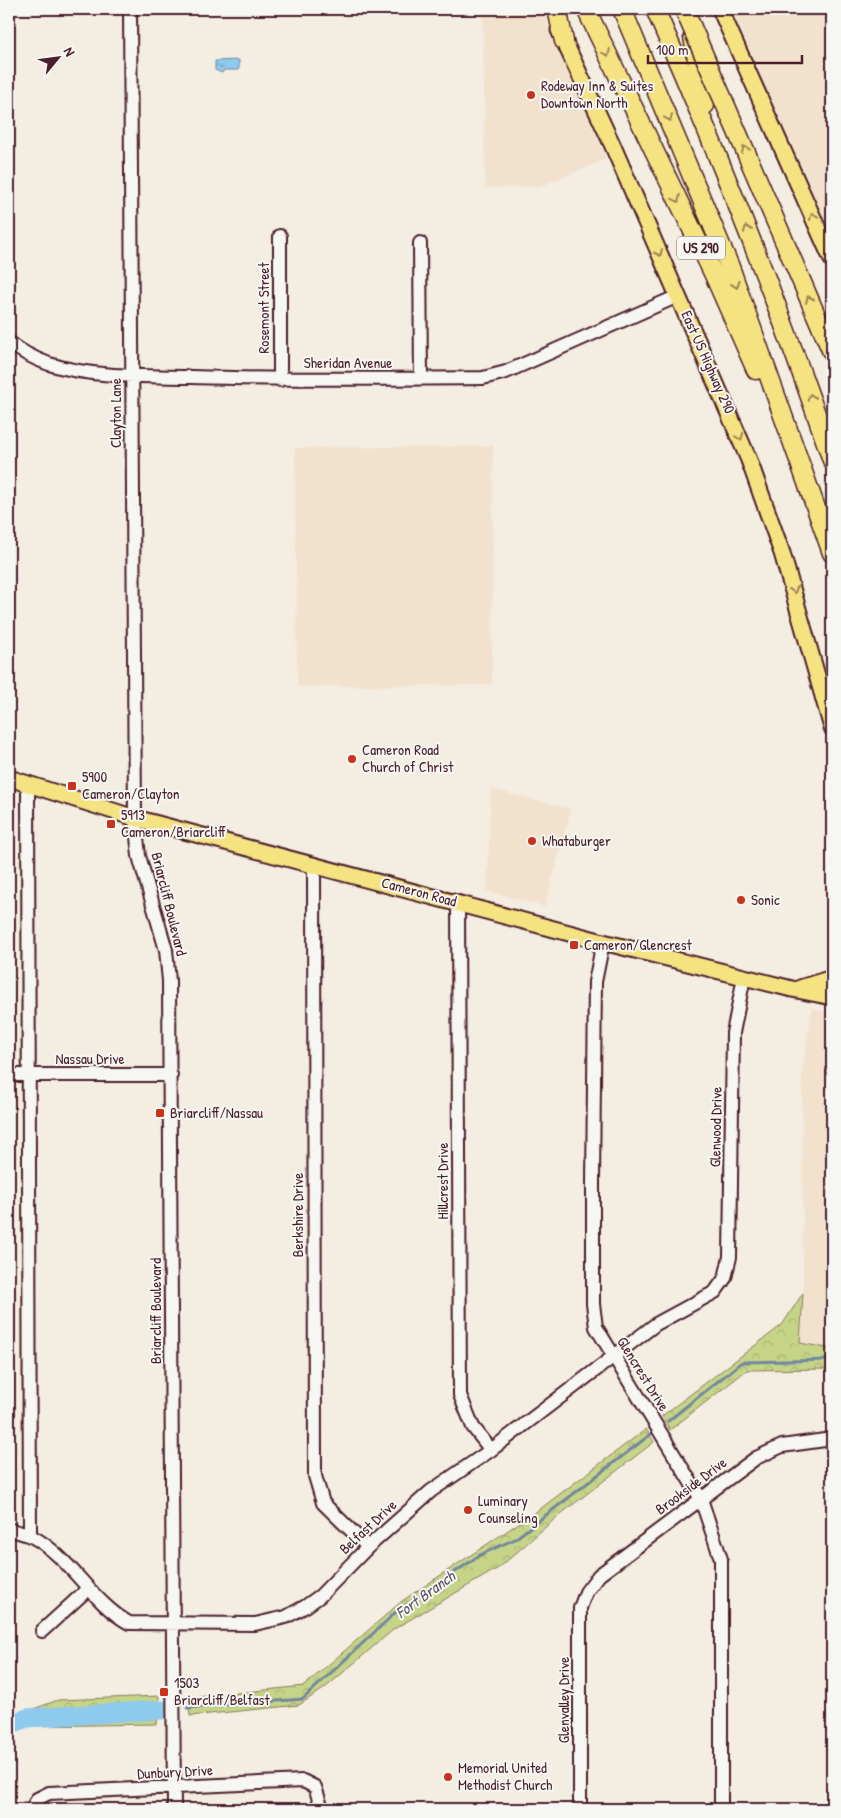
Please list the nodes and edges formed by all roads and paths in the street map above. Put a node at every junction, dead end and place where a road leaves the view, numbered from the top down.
1 (130, 9) edge
2 (550, 9) edge
3 (557, 9) edge
4 (586, 9) edge
5 (622, 9) edge
6 (655, 9) edge
7 (686, 9) edge
8 (720, 9) edge
9 (564, 41) junction
10 (714, 147) junction
11 (280, 236) dead end
12 (420, 243) dead end
13 (832, 260) edge
14 (678, 296) junction
15 (9, 342) edge
16 (831, 350) edge
17 (132, 375) junction
18 (421, 378) junction
19 (280, 380) junction
20 (832, 460) edge
21 (810, 489) junction
22 (832, 552) edge
23 (832, 728) edge
24 (9, 778) edge
25 (28, 784) junction
26 (135, 818) junction
27 (314, 864) junction
28 (458, 903) junction
29 (603, 942) junction
30 (744, 977) junction
31 (832, 978) edge
32 (792, 989) junction
33 (832, 997) edge
34 (171, 1074) junction
35 (9, 1075) edge
36 (29, 1075) junction
37 (725, 1278) joint
38 (612, 1356) junction
39 (832, 1439) edge
40 (490, 1450) junction
41 (701, 1499) junction
42 (9, 1529) edge
43 (30, 1536) junction
44 (368, 1547) junction
45 (88, 1589) junction
46 (586, 1592) joint
47 (173, 1625) junction
48 (42, 1631) dead end
49 (174, 1788) junction
50 (34, 1804) edge
51 (174, 1809) edge
52 (322, 1809) edge
53 (580, 1809) edge
54 (722, 1809) edge

1 - 17 street, Clayton Lane
2 - 9 main road, East US Highway 290
3 - 9 highway
4 -> 21 highway, US 290
5 -> 21 highway
6 - 10 highway
7 - 10 highway
16 -> 7 highway, bridge
13 -> 8 main road
9 -> 14 main road, East US Highway 290
20 -> 10 highway
11 - 19 street, Rosemont Street
12 - 18 street
14 - 18 street, Sheridan Avenue
14 -> 23 main road, East US Highway 290
15 - 17 street, Sheridan Avenue
17 - 19 street, Sheridan Avenue
17 - 26 street, Clayton Lane
18 - 19 street, Sheridan Avenue
21 - 22 highway, US 290
24 - 25 main road, Cameron Road
25 - 26 main road, Cameron Road
25 - 36 street
26 - 27 main road, Cameron Road
26 - 34 street, Briarcliff Boulevard
27 - 28 main road, Cameron Road
27 - 44 street, Berkshire Drive
28 - 29 main road, Cameron Road
28 - 40 street, Hillcrest Drive
29 - 30 main road, Cameron Road
29 - 38 street, Glencrest Drive
30 - 32 main road, Cameron Road
30 - 37 street, Glenwood Drive
31 - 32 main road
32 - 33 main road, Cameron Road
34 - 36 street, Nassau Drive
34 - 47 street, Briarcliff Boulevard
35 - 36 street, Nassau Drive
36 - 43 street
37 - 38 street, Belfast Drive
38 - 40 street, Belfast Drive
38 - 41 street, Glencrest Drive
39 - 41 street, Brookside Drive
40 - 44 street, Belfast Drive
41 - 46 street, Brookside Drive
41 - 54 street, Glencrest Drive
42 - 43 street, Belfast Drive
43 - 45 street, Belfast Drive
44 - 47 street, Belfast Drive
45 - 47 street, Belfast Drive
45 - 48 street
46 - 53 street, Glenvalley Drive
47 - 49 street, Briarcliff Boulevard
49 - 50 street, Dunbury Drive
49 - 51 street, Briarcliff Boulevard
49 - 52 street, Dunbury Drive

